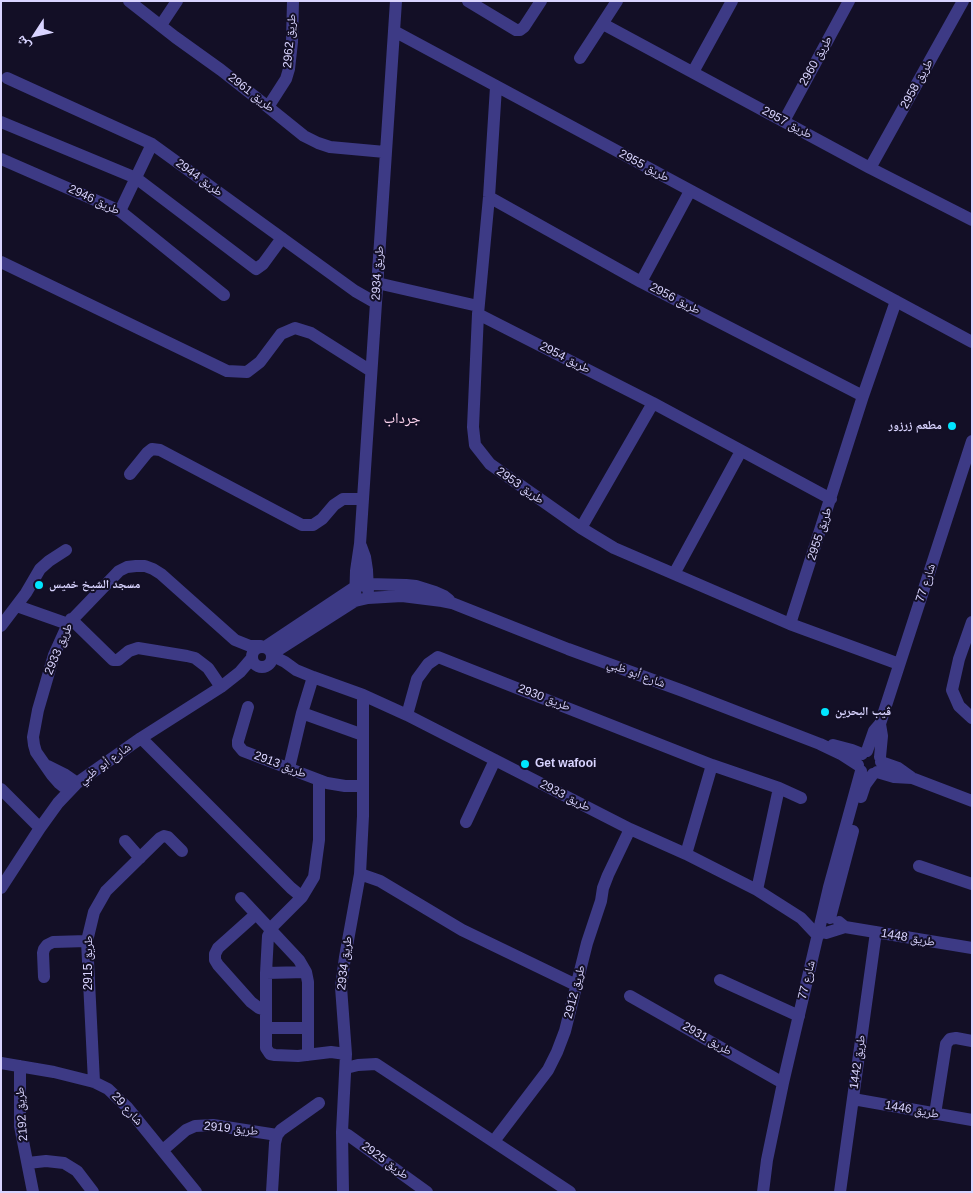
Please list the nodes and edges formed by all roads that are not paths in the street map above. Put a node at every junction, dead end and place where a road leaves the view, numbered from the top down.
1 (130, 1) edge
2 (177, 1) edge
3 (293, 1) edge
4 (396, 1) edge
5 (468, 1) edge
6 (541, 1) edge
7 (617, 1) edge
8 (732, 1) edge
9 (849, 1) edge
10 (964, 1) edge
11 (602, 24) junction
12 (161, 25) junction
13 (394, 31) junction
14 (580, 58) dead end
15 (693, 72) junction
16 (7, 78) dead end
17 (496, 87) junction
18 (268, 107) junction
19 (784, 121) junction
20 (1, 122) edge
21 (152, 144) junction
22 (386, 152) junction
23 (1, 160) edge
24 (870, 168) junction
25 (136, 178) junction
26 (690, 191) junction
27 (488, 197) junction
28 (120, 211) junction
29 (972, 220) edge
30 (282, 238) junction
31 (1, 262) edge
32 (377, 282) junction
33 (641, 282) junction
34 (224, 295) dead end
35 (896, 301) junction
36 (376, 303) junction
37 (478, 310) junction
38 (972, 342) edge
39 (371, 371) junction
40 (864, 396) junction
41 (653, 403) junction
42 (972, 442) edge
43 (741, 451) junction
44 (130, 474) dead end
45 (362, 499) junction
46 (831, 500) junction
47 (581, 528) junction
48 (66, 550) dead end
49 (674, 574) junction
50 (362, 585) junction
51 (368, 598) junction
52 (356, 601) junction
53 (452, 603) junction
54 (17, 606) junction
55 (69, 621) junction
56 (972, 622) edge
57 (790, 624) junction
58 (1, 626) edge
59 (292, 635) junction
60 (263, 656) junction
61 (899, 664) junction
62 (296, 670) junction
63 (313, 677) junction
64 (221, 687) junction
65 (363, 696) junction
66 (248, 707) dead end
67 (302, 713) junction
68 (406, 715) junction
69 (972, 718) edge
70 (363, 735) junction
71 (141, 738) junction
72 (495, 760) junction
73 (870, 763) junction
74 (712, 765) junction
75 (289, 768) junction
76 (319, 780) junction
77 (363, 786) junction
78 (73, 787) junction
79 (779, 788) junction
80 (1, 790) edge
81 (801, 798) dead end
82 (972, 801) edge
83 (466, 822) dead end
84 (40, 828) junction
85 (630, 829) junction
86 (125, 841) dead end
87 (182, 851) dead end
88 (686, 854) junction
89 (140, 858) junction
90 (920, 866) dead end
91 (360, 874) junction
92 (972, 884) edge
93 (1, 888) edge
94 (757, 890) junction
95 (302, 897) junction
96 (241, 898) dead end
97 (256, 914) junction
98 (827, 915) junction
99 (801, 918) junction
100 (845, 927) junction
101 (271, 930) junction
102 (876, 932) junction
103 (822, 934) junction
104 (87, 941) junction
105 (972, 948) edge
106 (306, 972) junction
107 (266, 974) junction
108 (44, 977) dead end
109 (720, 980) dead end
110 (576, 985) junction
111 (630, 996) dead end
112 (266, 1010) junction
113 (799, 1016) junction
114 (266, 1028) junction
115 (308, 1028) junction
116 (972, 1041) edge
117 (346, 1054) junction
118 (308, 1055) junction
119 (1, 1063) edge
120 (20, 1066) junction
121 (346, 1068) junction
122 (94, 1082) junction
123 (783, 1083) junction
124 (853, 1099) junction
125 (319, 1103) dead end
126 (935, 1114) junction
127 (972, 1120) edge
128 (342, 1132) junction
129 (277, 1135) junction
130 (494, 1141) junction
131 (163, 1150) junction
132 (28, 1163) junction
133 (33, 1192) edge
134 (94, 1192) edge
135 (196, 1192) edge
136 (272, 1192) edge
137 (343, 1192) edge
138 (426, 1192) edge
139 (570, 1192) edge
140 (763, 1192) edge
141 (771, 1192) edge
142 (840, 1192) edge

1 - 12 street, طريق 2961
2 - 12 street
3 - 18 street, طريق 2962
4 - 13 street, طريق 2934
5 - 6 street
7 - 11 street
8 - 15 street
9 - 19 street, طريق 2960
10 - 24 street, طريق 2958
11 - 14 street
11 - 15 street, طريق 2957
12 - 18 street, طريق 2961
13 - 17 street, طريق 2955
13 - 22 street, طريق 2934
15 - 19 street, طريق 2957
16 - 21 street, طريق 2944
17 - 26 street, طريق 2955
17 - 27 street, طريق 2953
18 - 22 street, طريق 2961
19 - 24 street, طريق 2957
20 - 25 street
21 - 25 street
21 - 30 street, طريق 2944
22 - 32 street, طريق 2934
23 - 28 street, طريق 2946
24 - 29 street, طريق 2957
25 - 28 street
25 - 30 street
26 - 33 street
26 - 35 street, طريق 2955
27 - 33 street, طريق 2956
27 - 37 street, طريق 2953
28 - 34 street, طريق 2946
30 - 36 street, طريق 2944
31 - 39 street
32 - 36 street, طريق 2934
32 - 37 street, طريق 2954
33 - 40 street, طريق 2956
35 - 38 street, طريق 2955
35 - 40 street, طريق 2955
36 - 39 street, طريق 2934
37 - 41 street, طريق 2954
37 - 47 street, طريق 2953
39 - 45 street, طريق 2934
40 - 46 street, طريق 2955
41 - 43 street, طريق 2954
41 - 47 street
42 - 61 street, شارع 77
43 - 46 street, طريق 2954
43 - 49 street
44 - 45 street
45 - 50 street, طريق 2934
46 - 57 street, طريق 2955
47 - 49 street, طريق 2953
48 - 54 street
49 - 57 street, طريق 2953
50 - 51 street, طريق 2934
50 - 52 street, طريق 2934
50 - 53 street, شارع أبو ظبي
50 - 59 street, شارع أبو ظبي
51 - 52 street, شارع أبو ظبي
51 - 53 street, شارع أبو ظبي
52 - 59 street, شارع أبو ظبي
53 - 73 street, شارع أبو ظبي
54 - 55 street
54 - 58 street
55 - 60 street, طريق 2933
55 - 64 street
55 - 78 street, طريق 2933
56 - 69 street
57 - 61 street, طريق 2953
59 - 60 street, شارع أبو ظبي
59 - 62 street
60 - 62 street, طريق 2933
60 - 64 street, شارع أبو ظبي
61 - 73 street, شارع 77
62 - 63 street, طريق 2933
63 - 65 street, طريق 2933
63 - 67 street
64 - 71 street, شارع أبو ظبي
65 - 68 street, طريق 2933
65 - 70 street, طريق 2934
66 - 75 street, طريق 2913
67 - 70 street
67 - 75 street
68 - 72 street, طريق 2933
68 - 74 street, طريق 2930
70 - 77 street, طريق 2934
71 - 78 street, شارع أبو ظبي
71 - 95 street
72 - 83 street
72 - 85 street, طريق 2933
73 - 82 street, شارع أبو ظبي
73 - 98 street, شارع 77
74 - 79 street, طريق 2930
74 - 88 street
75 - 76 street, طريق 2913
76 - 77 street, طريق 2913
76 - 95 street
77 - 91 street, طريق 2934
78 - 84 street, شارع أبو ظبي
79 - 81 street, طريق 2930
79 - 94 street
80 - 84 street
84 - 93 street, شارع أبو ظبي
85 - 88 street, طريق 2933
85 - 110 street, طريق 2912
86 - 89 street
87 - 89 street, طريق 2915
88 - 94 street, طريق 2933
89 - 104 street, طريق 2915
90 - 92 street
91 - 110 street
91 - 117 street, طريق 2934
94 - 99 street, طريق 2933
95 - 101 street
96 - 97 street
97 - 101 street
97 - 112 street
98 - 99 street
98 - 100 street
98 - 103 street, شارع 77
99 - 103 street, طريق 2933
100 - 102 street, طريق 1448
100 - 103 street, طريق 1448
101 - 106 street
101 - 107 street
102 - 105 street, طريق 1448
102 - 124 street, طريق 1442
103 - 113 street, شارع 77
103 - 141 street, شارع 77
104 - 108 street
104 - 122 street, طريق 2915
106 - 107 street
106 - 115 street
107 - 112 street
109 - 113 street
110 - 130 street, طريق 2912
111 - 123 street, طريق 2931
112 - 114 street
113 - 123 street, شارع 77
114 - 115 street
114 - 118 street
115 - 118 street
116 - 126 street
117 - 118 street
117 - 121 street, طريق 2934
119 - 120 street, شارع 29
120 - 122 street, شارع 29
120 - 132 street, طريق 2192
121 - 128 street, طريق 2934
121 - 130 street
122 - 131 street, شارع 29
123 - 140 street, شارع 77
124 - 126 street, طريق 1446
124 - 142 street, طريق 1442
125 - 129 street
126 - 127 street, طريق 1446
128 - 137 street, طريق 2934
128 - 138 street, طريق 2925
129 - 131 street, طريق 2919
129 - 136 street, طريق 2919
130 - 139 street
131 - 135 street, شارع 29
132 - 133 street, طريق 2192
132 - 134 street

